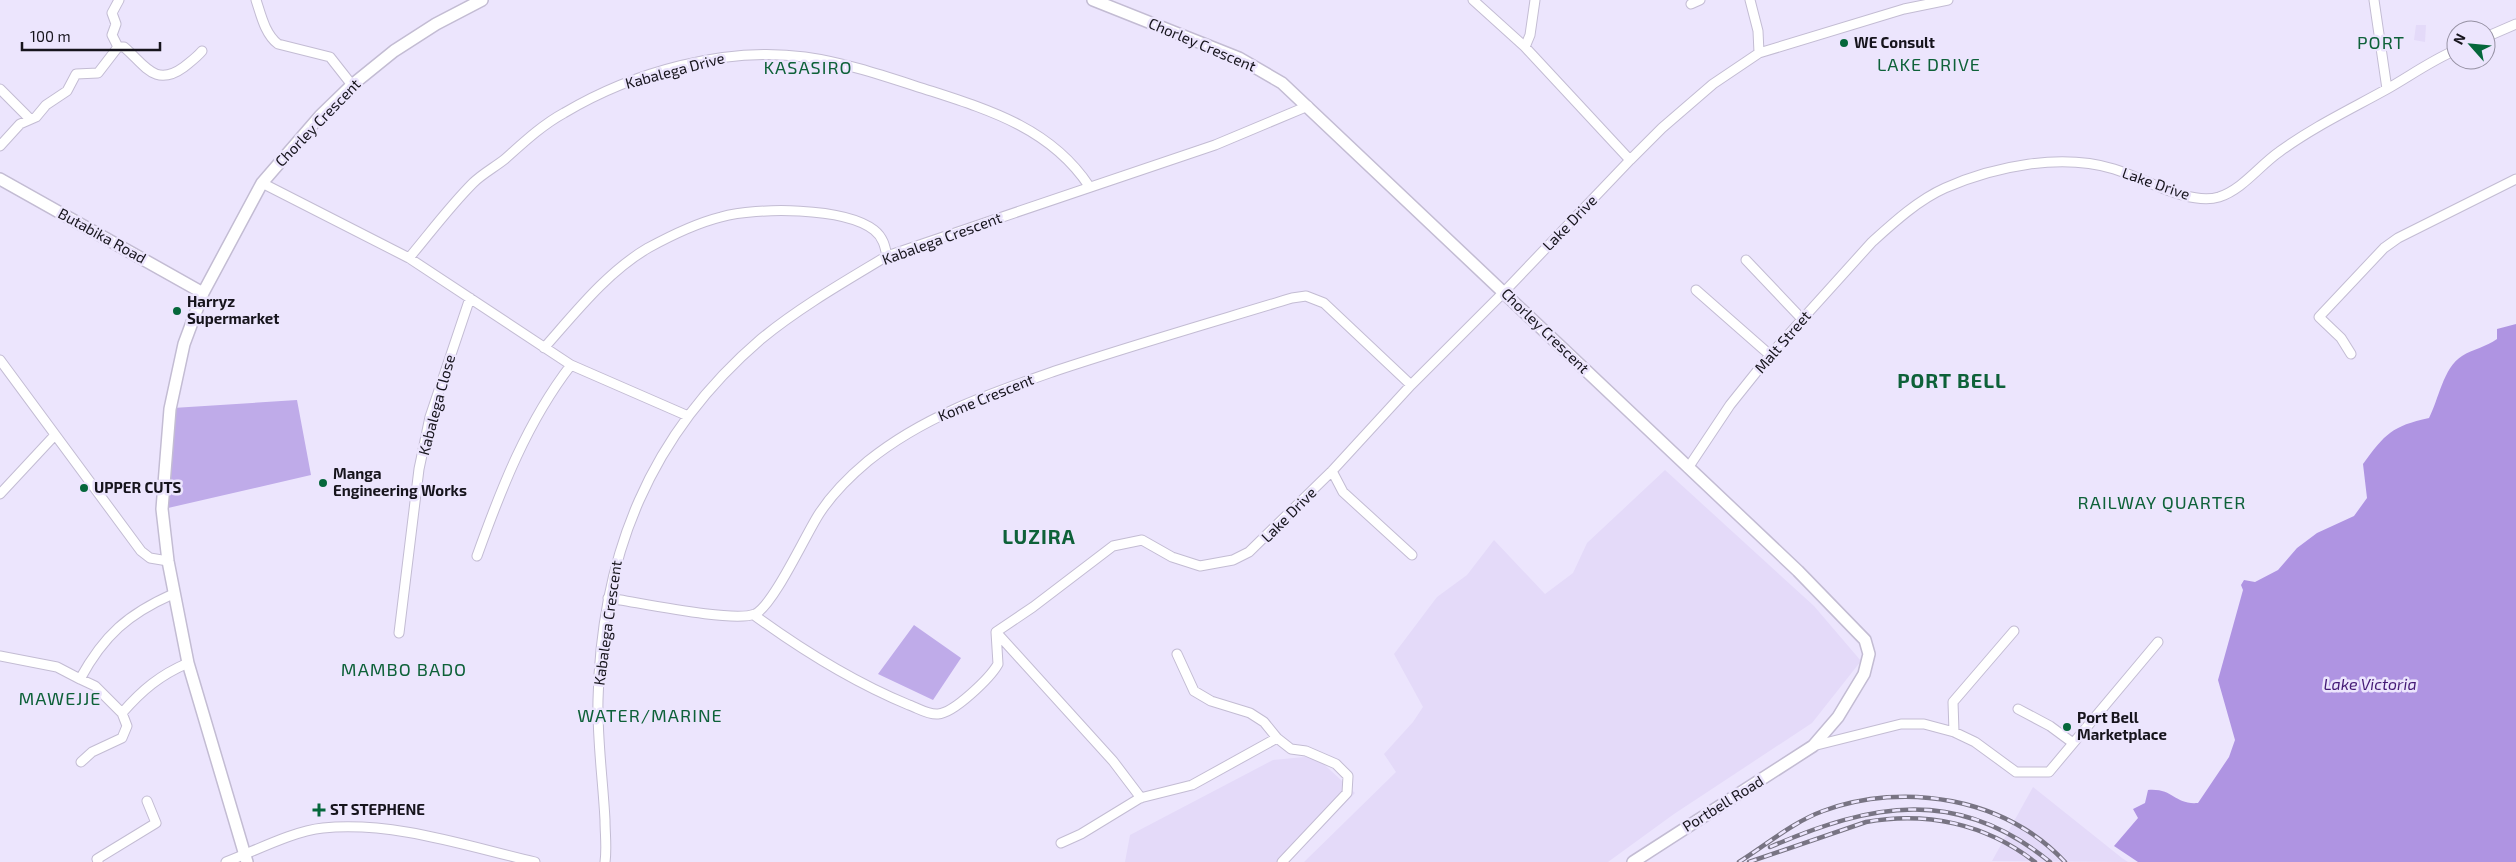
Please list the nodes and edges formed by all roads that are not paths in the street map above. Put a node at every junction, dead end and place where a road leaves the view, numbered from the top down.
1 (119, 0) edge
2 (256, 0) edge
3 (482, 0) edge
4 (1093, 0) edge
5 (1473, 0) edge
6 (1536, 0) edge
7 (1700, 0) edge
8 (1750, 0) edge
9 (1948, 0) edge
10 (2374, 0) edge
11 (1691, 4) dead end
12 (2516, 24) edge
13 (2496, 33) edge
14 (118, 47) junction
15 (1525, 47) junction
16 (202, 51) dead end
17 (1759, 53) junction
18 (2446, 56) edge
19 (352, 85) junction
20 (0, 89) edge
21 (2387, 89) junction
22 (1308, 106) junction
23 (29, 118) junction
24 (0, 146) edge
25 (1630, 160) junction
26 (0, 179) edge
27 (2516, 179) edge
28 (262, 183) junction
29 (1090, 186) junction
30 (1890, 226) joint
31 (888, 256) junction
32 (409, 258) junction
33 (1746, 260) dead end
34 (1696, 290) dead end
35 (1504, 292) junction
36 (203, 293) junction
37 (470, 298) junction
38 (1802, 319) junction
39 (544, 348) junction
40 (1770, 354) junction
41 (2351, 354) dead end
42 (0, 360) edge
43 (571, 365) junction
44 (1410, 385) junction
45 (688, 416) junction
46 (54, 436) junction
47 (1688, 468) junction
48 (1332, 471) junction
49 (0, 494) edge
50 (1412, 555) dead end
51 (476, 556) dead end
52 (168, 561) junction
53 (173, 594) junction
54 (608, 598) junction
55 (754, 615) junction
56 (2014, 631) dead end
57 (996, 632) junction
58 (399, 633) dead end
59 (2158, 642) dead end
60 (1177, 654) dead end
61 (0, 656) edge
62 (188, 663) junction
63 (80, 679) junction
64 (2018, 709) dead end
65 (122, 713) junction
66 (1954, 732) junction
67 (1277, 738) junction
68 (2073, 743) junction
69 (1813, 746) junction
70 (81, 762) dead end
71 (1141, 798) junction
72 (147, 801) dead end
73 (1061, 843) dead end
74 (246, 858) edge
75 (98, 862) edge
76 (226, 862) edge
77 (535, 862) edge
78 (605, 862) edge
79 (1282, 862) edge
80 (1633, 862) edge

1 - 14 street
2 - 19 street
3 - 19 main road, Chorley Crescent
4 - 22 main road, Chorley Crescent
5 - 15 street
6 - 15 street
7 - 11 street
8 - 17 street
9 - 17 street, Lake Drive
10 - 21 street
12 - 13 street
14 - 16 street
14 - 23 street
15 - 25 street
17 - 25 street, Lake Drive
18 - 21 street, Lake Drive
19 - 28 main road, Chorley Crescent
20 - 23 street
21 - 30 street, Lake Drive
22 - 29 street, Kabalega Crescent
22 - 35 main road, Chorley Crescent
23 - 24 street
25 - 35 street, Lake Drive
26 - 36 main road, Butabika Road
27 - 41 street
28 - 32 street
28 - 36 main road, Chorley Crescent
29 - 31 street, Kabalega Crescent
29 - 32 street, Kabalega Drive
30 - 38 street, Malt Street
31 - 39 street
31 - 45 street, Kabalega Crescent
32 - 37 street
33 - 38 street
34 - 40 street
35 - 44 street, Lake Drive
35 - 47 main road, Chorley Crescent
36 - 52 main road, Chorley Crescent
37 - 39 street
37 - 58 street, Kabalega Close
38 - 40 street, Malt Street
39 - 43 street
40 - 47 street, Malt Street
42 - 46 street
43 - 45 street
43 - 51 street
44 - 48 street, Lake Drive
44 - 55 street, Kome Crescent
45 - 54 street, Kabalega Crescent
46 - 49 street
46 - 52 street
47 - 69 main road, Chorley Crescent
48 - 50 street
48 - 57 street, Lake Drive
52 - 53 main road, Chorley Crescent
53 - 62 main road, Chorley Crescent
53 - 63 street
54 - 55 street
54 - 78 street, Kabalega Crescent
55 - 57 street
56 - 66 street
57 - 71 street
59 - 68 street
60 - 67 street
61 - 63 street
62 - 65 street
62 - 74 main road, Chorley Crescent
63 - 65 street
64 - 68 street
65 - 70 street
66 - 68 street
66 - 69 street
67 - 71 street
67 - 79 street
69 - 80 main road, Portbell Road
71 - 73 street
72 - 75 street
74 - 76 street
74 - 77 street

